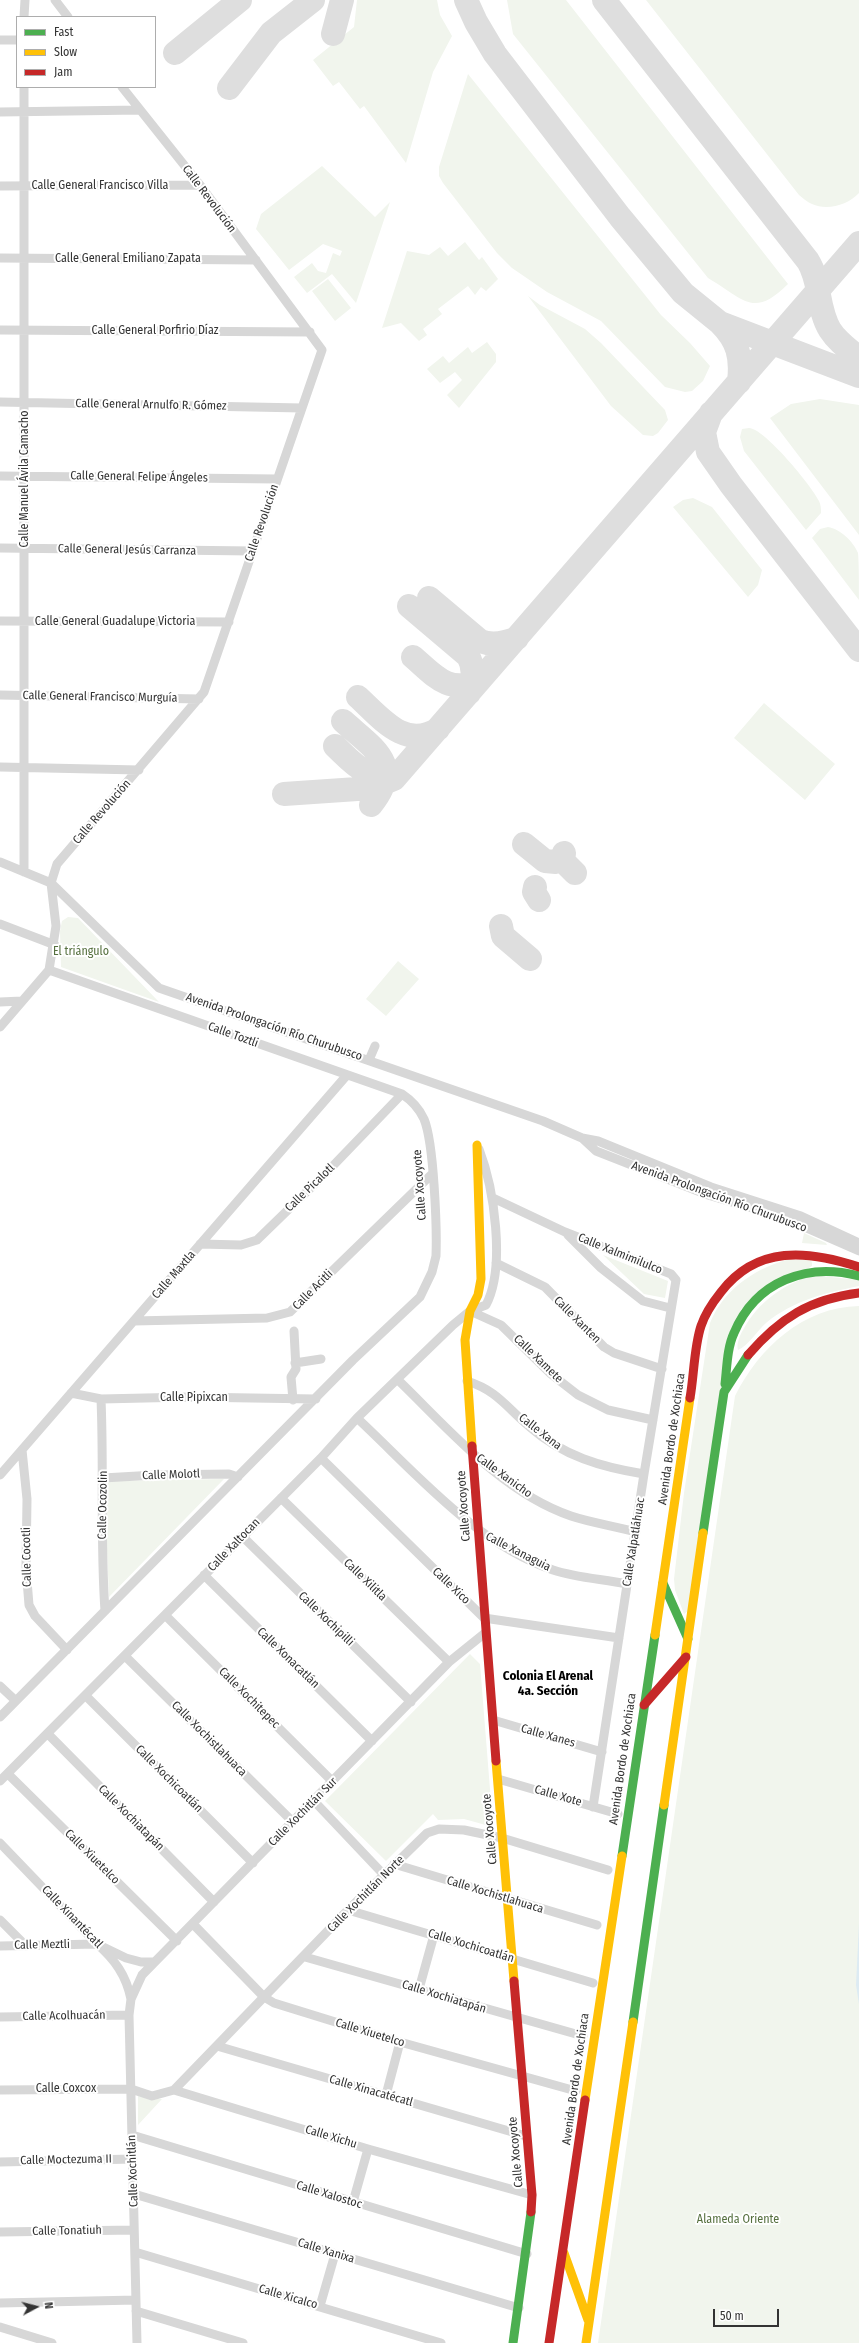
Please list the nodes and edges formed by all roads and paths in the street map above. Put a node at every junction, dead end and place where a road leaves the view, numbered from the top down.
1 (25, 0) edge
2 (55, 0) edge
3 (24, 16) edge
4 (67, 16) edge
5 (0, 40) edge
6 (16, 40) edge
7 (24, 88) edge
8 (123, 88) edge
9 (140, 110) junction
10 (0, 112) edge
11 (24, 112) junction
12 (200, 185) junction
13 (0, 186) edge
14 (24, 186) junction
15 (0, 258) edge
16 (25, 259) junction
17 (256, 260) junction
18 (0, 330) edge
19 (25, 330) junction
20 (310, 332) junction
21 (0, 402) edge
22 (25, 402) junction
23 (302, 408) junction
24 (0, 476) edge
25 (24, 476) junction
26 (277, 479) junction
27 (0, 548) edge
28 (25, 548) junction
29 (253, 551) junction
30 (0, 621) edge
31 (25, 622) junction
32 (230, 622) junction
33 (0, 695) edge
34 (24, 696) junction
35 (199, 699) junction
36 (0, 767) edge
37 (25, 768) junction
38 (139, 770) junction
39 (0, 862) edge
40 (24, 872) junction
41 (51, 883) junction
42 (0, 924) edge
43 (55, 945) junction
44 (49, 970) junction
45 (22, 1001) junction
46 (0, 1002) edge
47 (0, 1027) edge
48 (375, 1046) dead end
49 (369, 1060) junction
50 (347, 1075) junction
51 (402, 1094) junction
52 (414, 1104) joint
53 (582, 1138) junction
54 (478, 1145) joint
55 (432, 1174) junction
56 (493, 1198) junction
57 (565, 1232) junction
58 (859, 1243) edge
59 (200, 1244) junction
60 (859, 1251) edge
61 (818, 1253) junction
62 (496, 1263) junction
63 (859, 1267) edge
64 (817, 1270) junction
65 (859, 1276) edge
66 (675, 1277) joint
67 (859, 1293) edge
68 (670, 1308) junction
69 (470, 1311) junction
70 (134, 1321) junction
71 (294, 1331) dead end
72 (321, 1359) dead end
73 (295, 1362) junction
74 (662, 1369) junction
75 (398, 1379) junction
76 (467, 1381) junction
77 (724, 1392) junction
78 (71, 1393) junction
79 (101, 1398) junction
80 (316, 1399) junction
81 (293, 1400) junction
82 (357, 1418) junction
83 (653, 1420) junction
84 (22, 1450) junction
85 (472, 1452) junction
86 (321, 1458) junction
87 (644, 1474) junction
88 (0, 1475) edge
89 (238, 1477) junction
90 (104, 1478) junction
91 (281, 1498) junction
92 (478, 1531) junction
93 (636, 1532) junction
94 (242, 1536) junction
95 (204, 1575) junction
96 (663, 1583) junction
97 (627, 1584) junction
98 (105, 1611) junction
99 (165, 1615) junction
100 (484, 1618) junction
101 (485, 1633) junction
102 (619, 1638) junction
103 (688, 1639) junction
104 (67, 1650) junction
105 (125, 1656) junction
106 (686, 1658) junction
107 (449, 1662) junction
108 (0, 1686) edge
109 (86, 1696) junction
110 (16, 1701) junction
111 (411, 1702) junction
112 (643, 1705) junction
113 (0, 1717) edge
114 (493, 1720) junction
115 (48, 1734) junction
116 (372, 1741) junction
117 (602, 1752) junction
118 (8, 1774) junction
119 (498, 1779) junction
120 (0, 1782) edge
121 (333, 1782) junction
122 (314, 1801) junction
123 (593, 1807) junction
124 (618, 1814) dead end
125 (293, 1822) junction
126 (502, 1838) junction
127 (0, 1843) edge
128 (253, 1862) junction
129 (394, 1864) junction
130 (608, 1870) dead end
131 (384, 1875) junction
132 (509, 1900) junction
133 (214, 1902) junction
134 (348, 1910) junction
135 (0, 1920) edge
136 (193, 1924) junction
137 (597, 1925) dead end
138 (434, 1935) junction
139 (177, 1941) junction
140 (97, 1944) junction
141 (0, 1946) edge
142 (26, 1946) junction
143 (305, 1957) junction
144 (513, 1958) junction
145 (152, 1962) junction
146 (593, 1982) dead end
147 (419, 1989) junction
148 (264, 1997) junction
149 (131, 1999) junction
150 (129, 2015) junction
151 (0, 2017) edge
152 (517, 2019) junction
153 (583, 2036) dead end
154 (400, 2042) junction
155 (216, 2046) junction
156 (522, 2078) junction
157 (131, 2089) junction
158 (0, 2090) edge
159 (174, 2090) junction
160 (576, 2092) dead end
161 (386, 2095) junction
162 (132, 2135) junction
163 (526, 2136) junction
164 (368, 2149) junction
165 (133, 2159) junction
166 (0, 2162) edge
167 (134, 2194) junction
168 (532, 2195) junction
169 (353, 2202) junction
170 (134, 2230) junction
171 (0, 2232) edge
172 (134, 2252) junction
173 (563, 2252) junction
174 (335, 2254) junction
175 (527, 2254) junction
176 (136, 2300) junction
177 (0, 2303) edge
178 (320, 2306) junction
179 (519, 2308) junction
180 (136, 2312) junction
181 (589, 2323) junction
182 (0, 2327) edge
183 (52, 2343) edge
184 (137, 2343) edge
185 (243, 2343) edge
186 (441, 2343) edge
187 (513, 2343) edge
188 (549, 2343) edge
189 (586, 2343) edge

1 - 3 street
2 - 4 street
5 - 6 street
7 - 11 street, Calle Manuel Ávila Camacho
8 - 9 street, Calle Revolución
9 - 11 street
9 - 12 street, Calle Revolución
10 - 11 street
11 - 14 street, Calle Manuel Ávila Camacho
12 - 14 street, Calle General Francisco Villa
12 - 17 street, Calle Revolución
13 - 14 street, Calle General Francisco Villa
14 - 16 street, Calle Manuel Ávila Camacho
15 - 16 street, Calle General Emiliano Zapata
16 - 17 street, Calle General Emiliano Zapata
16 - 19 street, Calle Manuel Ávila Camacho
17 - 20 street, Calle Revolución
18 - 19 street, Calle General Porfirio Díaz
19 - 20 street, Calle General Porfirio Díaz
19 - 22 street, Calle Manuel Ávila Camacho
20 - 23 street, Calle Revolución
21 - 22 street, Calle General Arnulfo R. Gómez
22 - 23 street, Calle General Arnulfo R. Gómez
22 - 25 street, Calle Manuel Ávila Camacho
23 - 26 street, Calle Revolución
24 - 25 street, Calle General Felipe Ángeles
25 - 26 street, Calle General Felipe Ángeles
25 - 28 street, Calle Manuel Ávila Camacho
26 - 29 street, Calle Revolución
27 - 28 street, Calle General Jesús Carranza
28 - 29 street, Calle General Jesús Carranza
28 - 31 street, Calle Manuel Ávila Camacho
29 - 32 street, Calle Revolución
30 - 31 street, Calle General Guadalupe Victoria
31 - 32 street, Calle General Guadalupe Victoria
31 - 34 street, Calle Manuel Ávila Camacho
32 - 35 street, Calle Revolución
33 - 34 street, Calle General Francisco Murguía
34 - 35 street, Calle General Francisco Murguía
34 - 37 street, Calle Manuel Ávila Camacho
35 - 38 street, Calle Revolución
36 - 37 street
37 - 38 street
37 - 40 street, Calle Manuel Ávila Camacho
38 - 41 street, Calle Revolución
39 - 40 street, Avenida Prolongación Río Churubusco
40 - 41 street, Avenida Prolongación Río Churubusco
41 - 43 street, Calle Revolución
41 - 49 street, Avenida Prolongación Río Churubusco
42 - 43 street
43 - 44 street, Calle Revolución
44 - 45 street
44 - 50 street, Calle Toztli
45 - 46 street
45 - 47 street
48 - 49 street
49 - 53 street, Avenida Prolongación Río Churubusco
50 - 51 street, Calle Toztli
50 - 59 street, Calle Maxtla
51 - 52 street, Calle Toztli
51 - 59 street, Calle Picalotl
52 - 55 street, Calle Xocoyote
53 - 58 street, Avenida Prolongación Río Churubusco
53 - 60 street, Avenida Prolongación Río Churubusco
54 - 56 street, Calle Xocoyote
54 - 69 main road, Calle Xocoyote
55 - 70 street, Calle Acitli
55 - 80 street, Calle Xocoyote
56 - 57 street, Calle Xalmimilulco
56 - 62 street, Calle Xocoyote
57 - 66 street, Calle Xalmimilulco
57 - 68 street, Calle Xalmimilulco
59 - 70 street, Calle Maxtla
61 - 63 main road, Avenida Bordo de Xochiaca
61 - 64 main road
61 - 96 main road, Avenida Bordo de Xochiaca
62 - 69 street, Calle Xocoyote
62 - 74 street, Calle Xanten
64 - 65 main road
64 - 77 main road
66 - 68 street, Calle Xalpatláhuac
67 - 77 main road
68 - 74 street, Calle Xalpatláhuac
69 - 75 street, Calle Xaltocan
69 - 76 main road, Calle Xocoyote
69 - 83 street, Calle Xamete
70 - 78 street, Calle Maxtla
71 - 73 street
72 - 73 street
73 - 81 street
74 - 83 street, Calle Xalpatláhuac
75 - 82 street, Calle Xaltocan
75 - 85 street, Calle Xanicho
76 - 85 main road, Calle Xocoyote
76 - 87 street, Calle Xana
77 - 103 main road
78 - 79 street, Calle Pipixcan
78 - 84 street, Calle Maxtla
79 - 81 street, Calle Pipixcan
79 - 90 street, Calle Ocozolin
80 - 81 street, Calle Pipixcan
80 - 89 street
82 - 86 street, Calle Xaltocan
82 - 92 street, Calle Xanaguia
83 - 87 street, Calle Xalpatláhuac
84 - 88 street, Calle Maxtla
84 - 104 street, Calle Cocotli
85 - 92 main road, Calle Xocoyote
85 - 93 street, Calle Xanicho
86 - 91 street, Calle Xaltocan
86 - 100 street, Calle Xico
87 - 93 street, Calle Xalpatláhuac
89 - 90 street, Calle Molotl
89 - 98 street
90 - 98 street, Calle Ocozolin
91 - 94 street, Calle Xaltocan
91 - 107 street, Calle Xilitla
92 - 97 street, Calle Xanaguia
92 - 100 main road, Calle Xocoyote
93 - 97 street, Calle Xalpatláhuac
94 - 95 street, Calle Xaltocan
94 - 111 street, Calle Xochipilli
95 - 99 street, Calle Xaltocan
95 - 116 street, Calle Xonacatlán
96 - 103 main road
96 - 112 main road, Avenida Bordo de Xochiaca
97 - 102 street, Calle Xalpatláhuac
98 - 104 street
99 - 105 street, Calle Xaltocan
99 - 121 street, Calle Xochitepec
100 - 101 main road, Calle Xocoyote
100 - 102 street
101 - 107 street, Calle Xochitlán Sur
101 - 114 main road, Calle Xocoyote
102 - 117 street, Calle Xalpatláhuac
103 - 106 main road
104 - 110 street
105 - 109 street, Calle Xaltocan
105 - 125 street, Calle Xochistlahuaca
106 - 112 main road
106 - 181 main road
107 - 111 street, Calle Xochitlán Sur
108 - 110 street
109 - 115 street, Calle Xaltocan
109 - 128 street, Calle Xochicoatlán
110 - 113 street
111 - 116 street, Calle Xochitlán Sur
112 - 173 main road, Avenida Bordo de Xochiaca
114 - 117 street, Calle Xanes
114 - 119 main road, Calle Xocoyote
115 - 118 street, Calle Xaltocan
115 - 133 street, Calle Xochiatapán
116 - 121 street, Calle Xochitlán Sur
117 - 123 street, Calle Xalpatláhuac
118 - 120 street, Calle Xaltocan
118 - 139 street, Calle Xiuetelco
119 - 123 street, Calle Xote
119 - 126 main road, Calle Xocoyote
121 - 122 street, Calle Xochitlán Sur
122 - 125 street, Calle Xochitlán Sur
122 - 131 street
123 - 124 street, Calle Xote
125 - 128 street, Calle Xochitlán Sur
126 - 129 street, Calle Xochitlán Norte
126 - 130 street, Calle Xochitlán Norte
126 - 132 main road, Calle Xocoyote
127 - 140 street, Calle Xinantécatl
128 - 133 street, Calle Xochitlán Sur
129 - 131 street, Calle Xochitlán Norte
129 - 132 street, Calle Xochistlahuaca
131 - 134 street, Calle Xochitlán Norte
132 - 137 street, Calle Xochistlahuaca
132 - 144 main road, Calle Xocoyote
133 - 136 street, Calle Xochitlán Sur
134 - 138 street, Calle Xochicoatlán
134 - 143 street, Calle Xochitlán Norte
135 - 142 street
136 - 139 street, Calle Xochitlán Sur
136 - 148 street, Calle Xiuetelco
138 - 144 street, Calle Xochicoatlán
138 - 147 street
139 - 145 street, Calle Xochitlán Sur
140 - 142 street, Calle Meztli
140 - 145 street, Calle Meztli
140 - 149 street, Calle Xinantécatl
141 - 142 street, Calle Meztli
143 - 147 street, Calle Xochiatapán
143 - 148 street, Calle Xochitlán Norte
144 - 146 street, Calle Xochicoatlán
144 - 152 main road, Calle Xocoyote
145 - 149 street, Calle Xochitlán Sur
147 - 152 street, Calle Xochiatapán
148 - 154 street, Calle Xiuetelco
148 - 155 street, Calle Xochitlán Norte
149 - 150 street, Calle Xochitlán
150 - 151 street, Calle Acolhuacán
150 - 157 street, Calle Xochitlán
152 - 153 street, Calle Xochiatapán
152 - 156 main road, Calle Xocoyote
154 - 156 street, Calle Xiuetelco
154 - 161 street
155 - 159 street, Calle Xochitlán Norte
155 - 161 street, Calle Xinacatécatl
156 - 160 street, Calle Xiuetelco
156 - 163 main road, Calle Xocoyote
157 - 158 street, Calle Coxcox
157 - 159 street
157 - 162 street, Calle Xochitlán
159 - 164 street, Calle Xichu
161 - 163 street, Calle Xinacatécatl
162 - 165 street, Calle Xochitlán
162 - 169 street, Calle Xalostoc
163 - 168 main road, Calle Xocoyote
164 - 168 street, Calle Xichu
164 - 169 street
165 - 166 street, Calle Moctezuma II
165 - 167 street, Calle Xochitlán
167 - 170 street, Calle Xochitlán
167 - 174 street, Calle Xanixa
168 - 175 main road, Calle Xocoyote
169 - 175 street, Calle Xalostoc
170 - 171 street, Calle Tonatiuh
170 - 172 street, Calle Xochitlán
172 - 176 street, Calle Xochitlán
172 - 178 street, Calle Xicalco
173 - 181 main road
173 - 188 main road, Avenida Bordo de Xochiaca
174 - 178 street
174 - 179 street, Calle Xanixa
175 - 179 main road, Calle Xocoyote
176 - 177 street
176 - 180 street, Calle Xochitlán
178 - 186 street, Calle Xicalco
179 - 187 main road, Calle Xocoyote
180 - 184 street, Calle Xochitlán
180 - 185 street
181 - 189 main road
182 - 183 street

